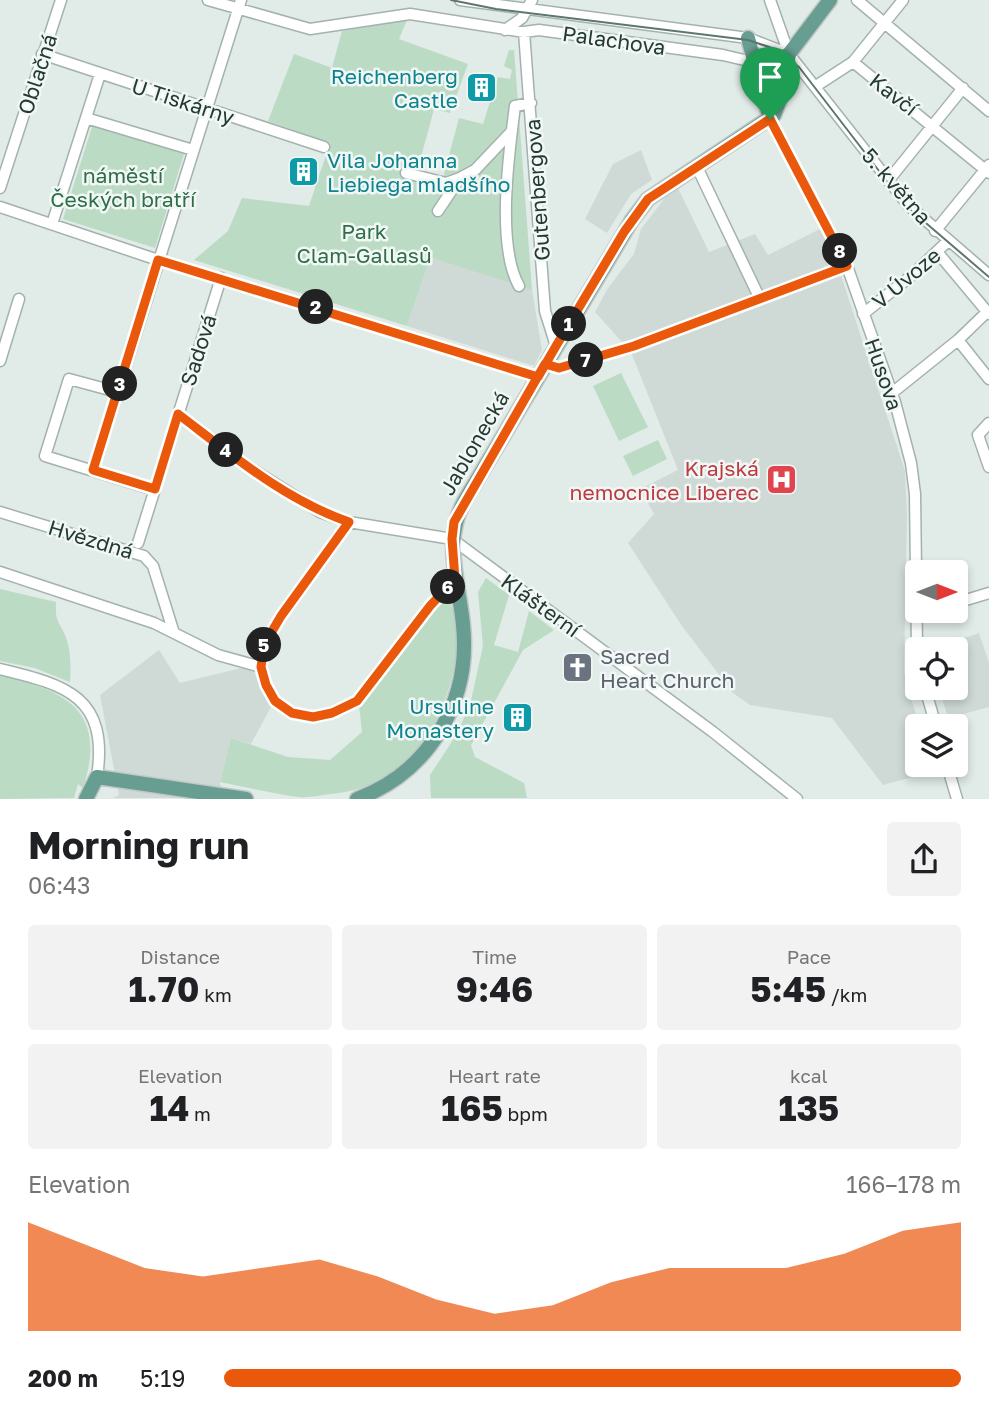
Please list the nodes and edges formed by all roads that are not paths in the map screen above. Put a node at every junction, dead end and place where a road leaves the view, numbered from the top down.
1 (61, 0) edge
2 (208, 0) edge
3 (460, 0) edge
4 (516, 0) edge
5 (532, 0) edge
6 (769, 0) edge
7 (830, 0) edge
8 (857, 0) edge
9 (904, 0) edge
10 (240, 5) edge
11 (523, 14) junction
12 (885, 24) junction
13 (505, 30) junction
14 (539, 30) junction
15 (524, 32) junction
16 (748, 38) junction
17 (42, 54) junction
18 (789, 54) junction
19 (763, 62) junction
20 (853, 62) junction
21 (100, 74) junction
22 (818, 85) junction
23 (963, 88) junction
24 (531, 103) junction
25 (207, 107) junction
26 (989, 111) edge
27 (773, 115) junction
28 (86, 118) junction
29 (934, 126) junction
30 (512, 131) junction
31 (324, 147) dead end
32 (193, 150) junction
33 (696, 165) junction
34 (988, 169) edge
35 (406, 173) dead end
36 (460, 178) junction
37 (888, 181) junction
38 (0, 188) edge
39 (0, 207) edge
40 (438, 211) dead end
41 (52, 224) junction
42 (935, 231) junction
43 (948, 241) junction
44 (938, 253) junction
45 (158, 260) junction
46 (847, 266) junction
47 (989, 275) edge
48 (221, 278) junction
49 (519, 286) dead end
50 (19, 299) dead end
51 (760, 299) junction
52 (988, 313) edge
53 (863, 314) junction
54 (958, 340) junction
55 (556, 346) junction
56 (0, 361) edge
57 (541, 370) junction
58 (989, 379) edge
59 (117, 392) junction
60 (892, 393) junction
61 (178, 414) junction
62 (988, 424) edge
63 (989, 467) edge
64 (93, 470) junction
65 (155, 489) junction
66 (0, 512) edge
67 (349, 522) junction
68 (452, 539) junction
69 (138, 542) dead end
70 (919, 560) edge
71 (0, 572) edge
72 (455, 579) junction
73 (989, 593) edge
74 (968, 599) edge
75 (173, 630) junction
76 (261, 667) junction
77 (0, 669) edge
78 (97, 777) junction
79 (951, 777) edge
80 (86, 799) edge
81 (246, 799) edge
82 (358, 799) edge
83 (797, 799) edge
84 (957, 799) edge

1 - 17 street, Oblačná
2 - 10 street, Palachova
3 - 11 street, Palachova
4 - 11 street
5 - 11 street
6 - 18 street
7 - 18 main road
8 - 12 street
9 - 12 street
10 - 13 street, Palachova
10 - 25 street
11 - 13 street
11 - 14 street
11 - 16 street, Palachova
12 - 20 street
12 - 23 street
13 - 15 street, Palachova
14 - 15 street, Palachova
14 - 19 street, Palachova
15 - 24 street, Gutenbergova
16 - 18 street, Palachova
16 - 19 main road
17 - 21 street, U Tiskárny
17 - 38 street, Oblačná
18 - 19 main road
18 - 22 street, 5. května
18 - 27 main road
19 - 27 main road
20 - 22 street
20 - 29 street, Kavčí
21 - 25 street, U Tiskárny
21 - 28 street
22 - 37 street, 5. května
23 - 26 street
23 - 29 street
24 - 30 street
24 - 55 street, Gutenbergova
25 - 31 street, U Tiskárny
25 - 32 street
27 - 33 main road, Jablonecká
27 - 46 street, Husova
28 - 32 street
28 - 41 street
29 - 34 street, Kavčí
29 - 37 street
30 - 36 street
30 - 49 street
32 - 45 street
33 - 51 street
33 - 55 main road, Jablonecká
34 - 42 street
35 - 36 street
36 - 40 street
37 - 42 street, 5. května
39 - 41 street
41 - 45 street
42 - 43 street, 5. května
43 - 44 street, V Úvoze
43 - 47 street, 5. května
44 - 52 street
44 - 53 street, V Úvoze
45 - 48 street
45 - 59 street
46 - 51 street
46 - 53 street, Husova
48 - 57 street
48 - 61 street, Sadová
50 - 56 street
51 - 57 street
52 - 54 street
53 - 60 street, Husova
54 - 58 street
54 - 60 street
55 - 57 main road, Jablonecká
57 - 68 main road, Jablonecká
59 - 64 street
59 - 64 street
60 - 70 street, Husova
61 - 65 street, Sadová
61 - 67 street
62 - 63 street
64 - 65 street
65 - 69 street, Sadová
66 - 75 street, Hvězdná
67 - 68 street
67 - 76 street
68 - 72 main road, Jablonecká
68 - 83 street, Klášterní
71 - 75 street
72 - 76 street
72 - 82 main road, Jablonecká
73 - 74 street
75 - 76 street
77 - 78 street
78 - 80 main road
78 - 81 main road
79 - 84 street

